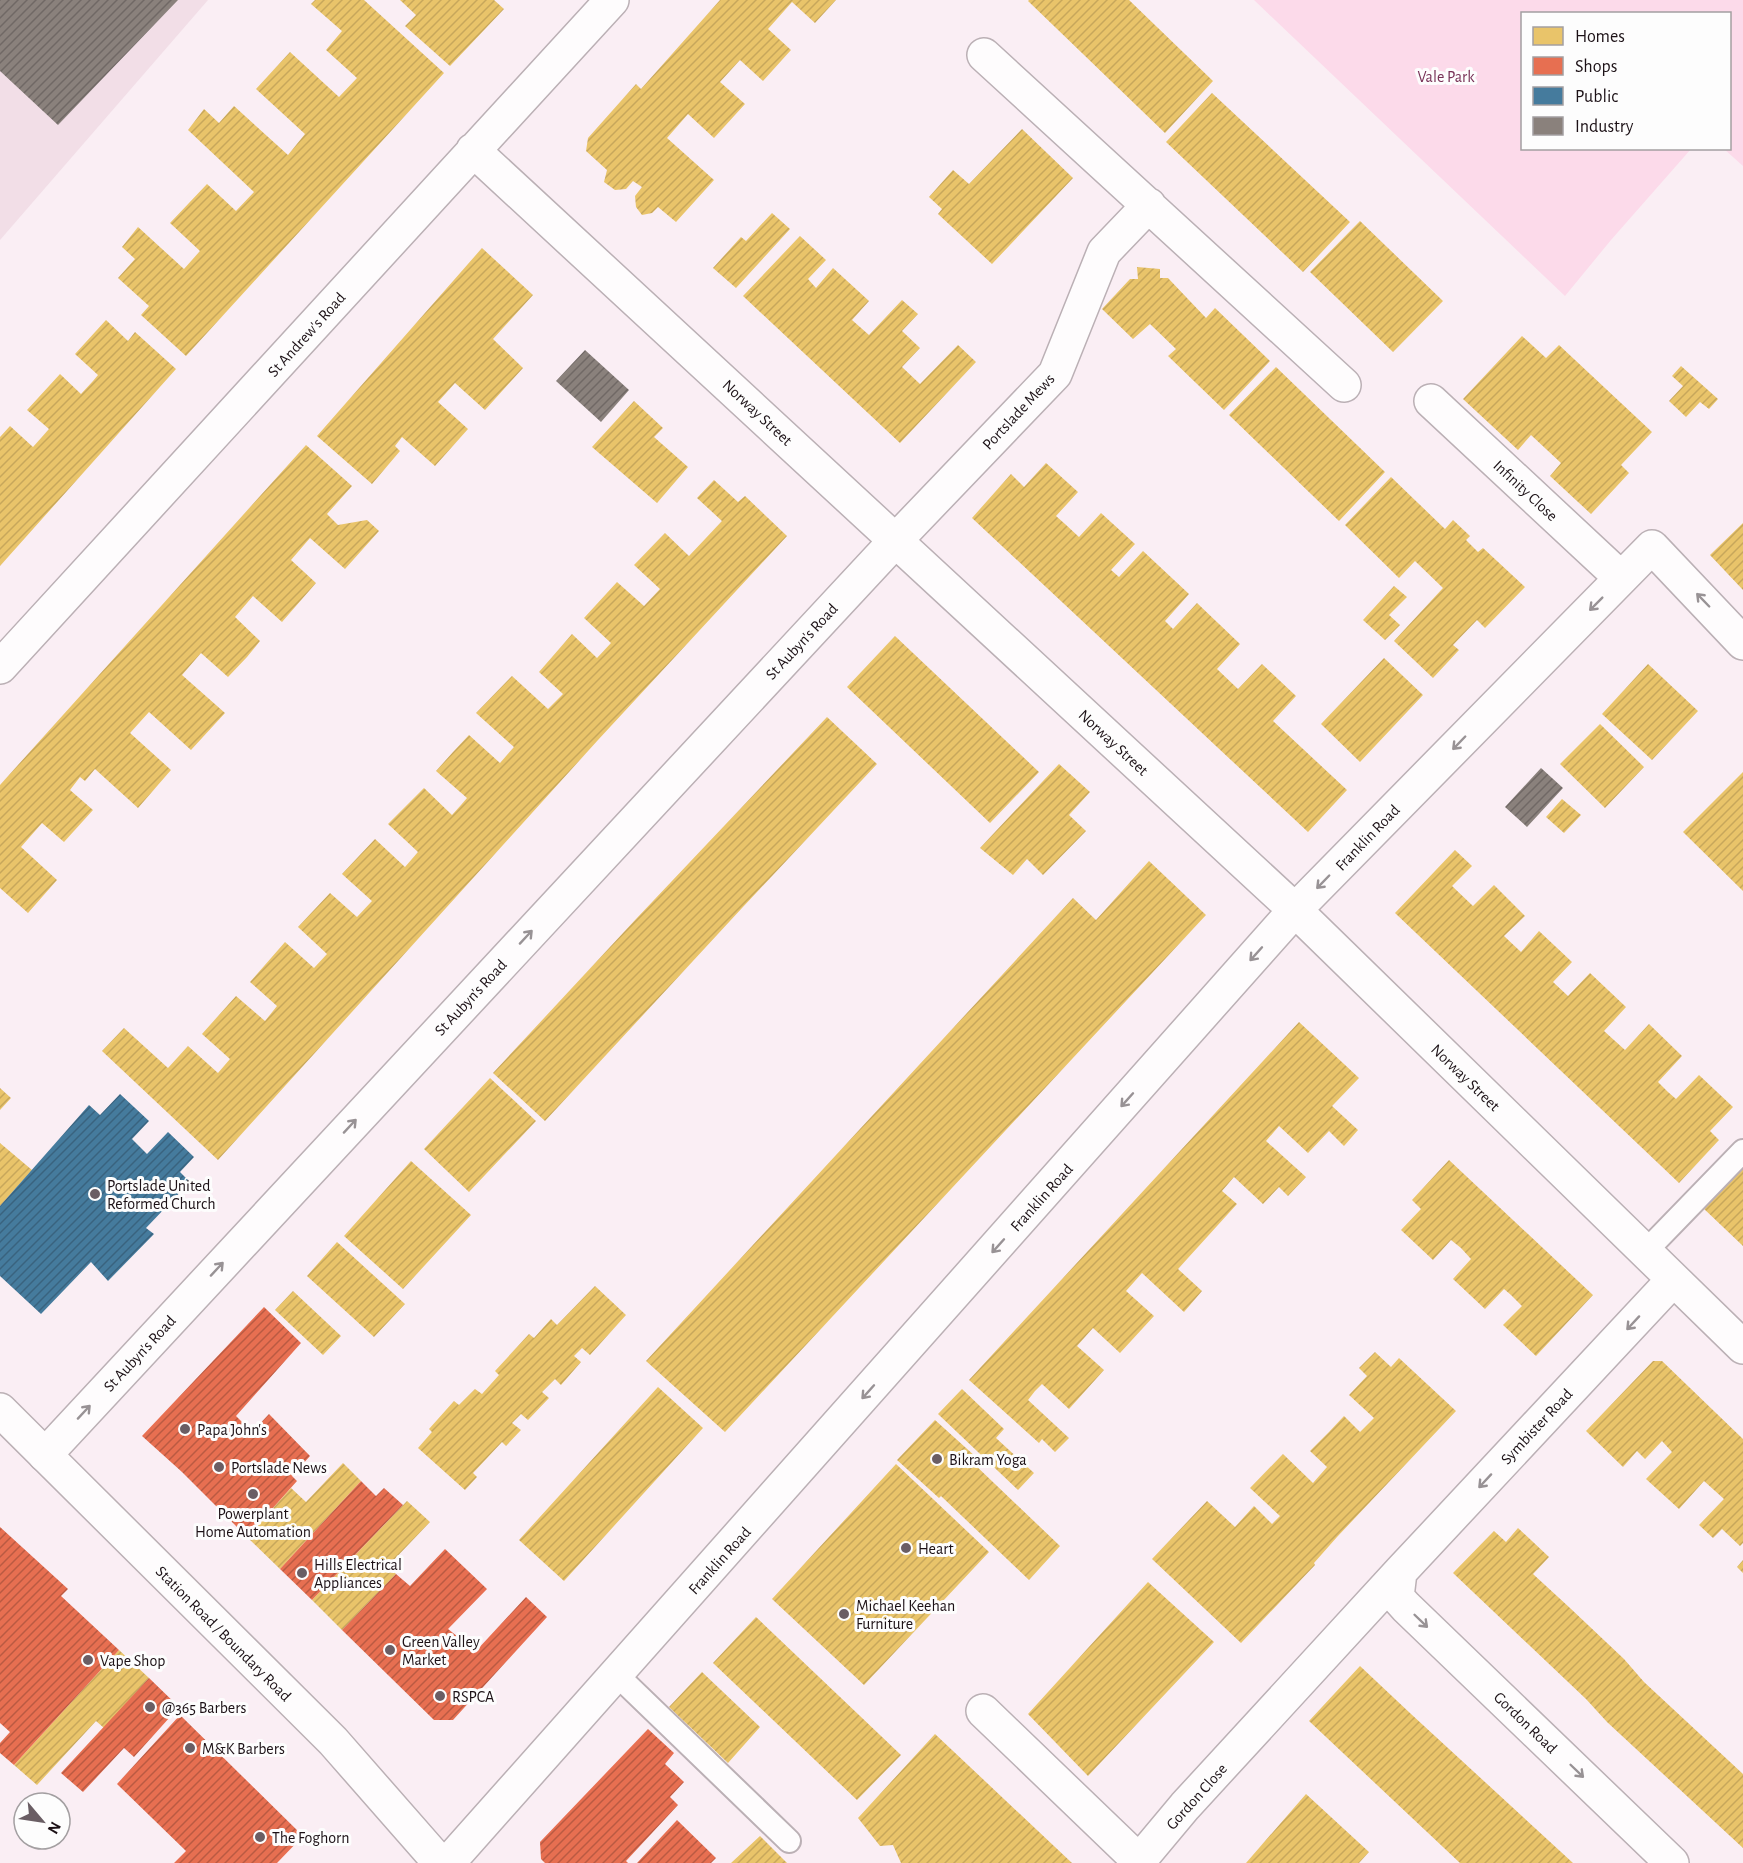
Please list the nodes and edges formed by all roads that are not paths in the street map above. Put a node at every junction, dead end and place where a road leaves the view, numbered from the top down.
1 (612, 0) edge
2 (984, 55) dead end
3 (473, 150) junction
4 (1149, 205) junction
5 (1344, 386) dead end
6 (1431, 401) dead end
7 (896, 540) junction
8 (1621, 578) junction
9 (1743, 643) edge
10 (0, 668) edge
11 (1295, 910) junction
12 (1743, 1152) edge
13 (1645, 1252) junction
14 (1673, 1280) junction
15 (1743, 1347) edge
16 (0, 1410) edge
17 (45, 1455) junction
18 (1400, 1572) junction
19 (616, 1675) junction
20 (983, 1711) dead end
21 (789, 1840) dead end
22 (1658, 1858) edge
23 (440, 1863) edge
24 (448, 1863) edge

1 - 3 street, St Andrew's Road
2 - 4 street
3 - 7 street, Norway Street
3 - 10 street, St Andrew's Road
4 - 5 street
4 - 7 street, Portslade Mews
6 - 8 street, Infinity Close
7 - 11 street, Norway Street
17 -> 7 street, St Aubyn's Road
9 -> 8 street, Franklin Road
8 -> 11 street, Franklin Road
11 - 13 street, Norway Street
11 -> 19 street, Franklin Road
12 - 13 lane
13 - 14 street, Norway Street
14 - 15 street, Norway Street
14 -> 18 street, Symbister Road
16 - 17 street, Station Road / Boundary Road
17 - 23 street, Station Road / Boundary Road
18 - 20 street, Gordon Close
18 -> 22 street, Gordon Road
19 - 21 lane
19 - 24 street, Franklin Road

